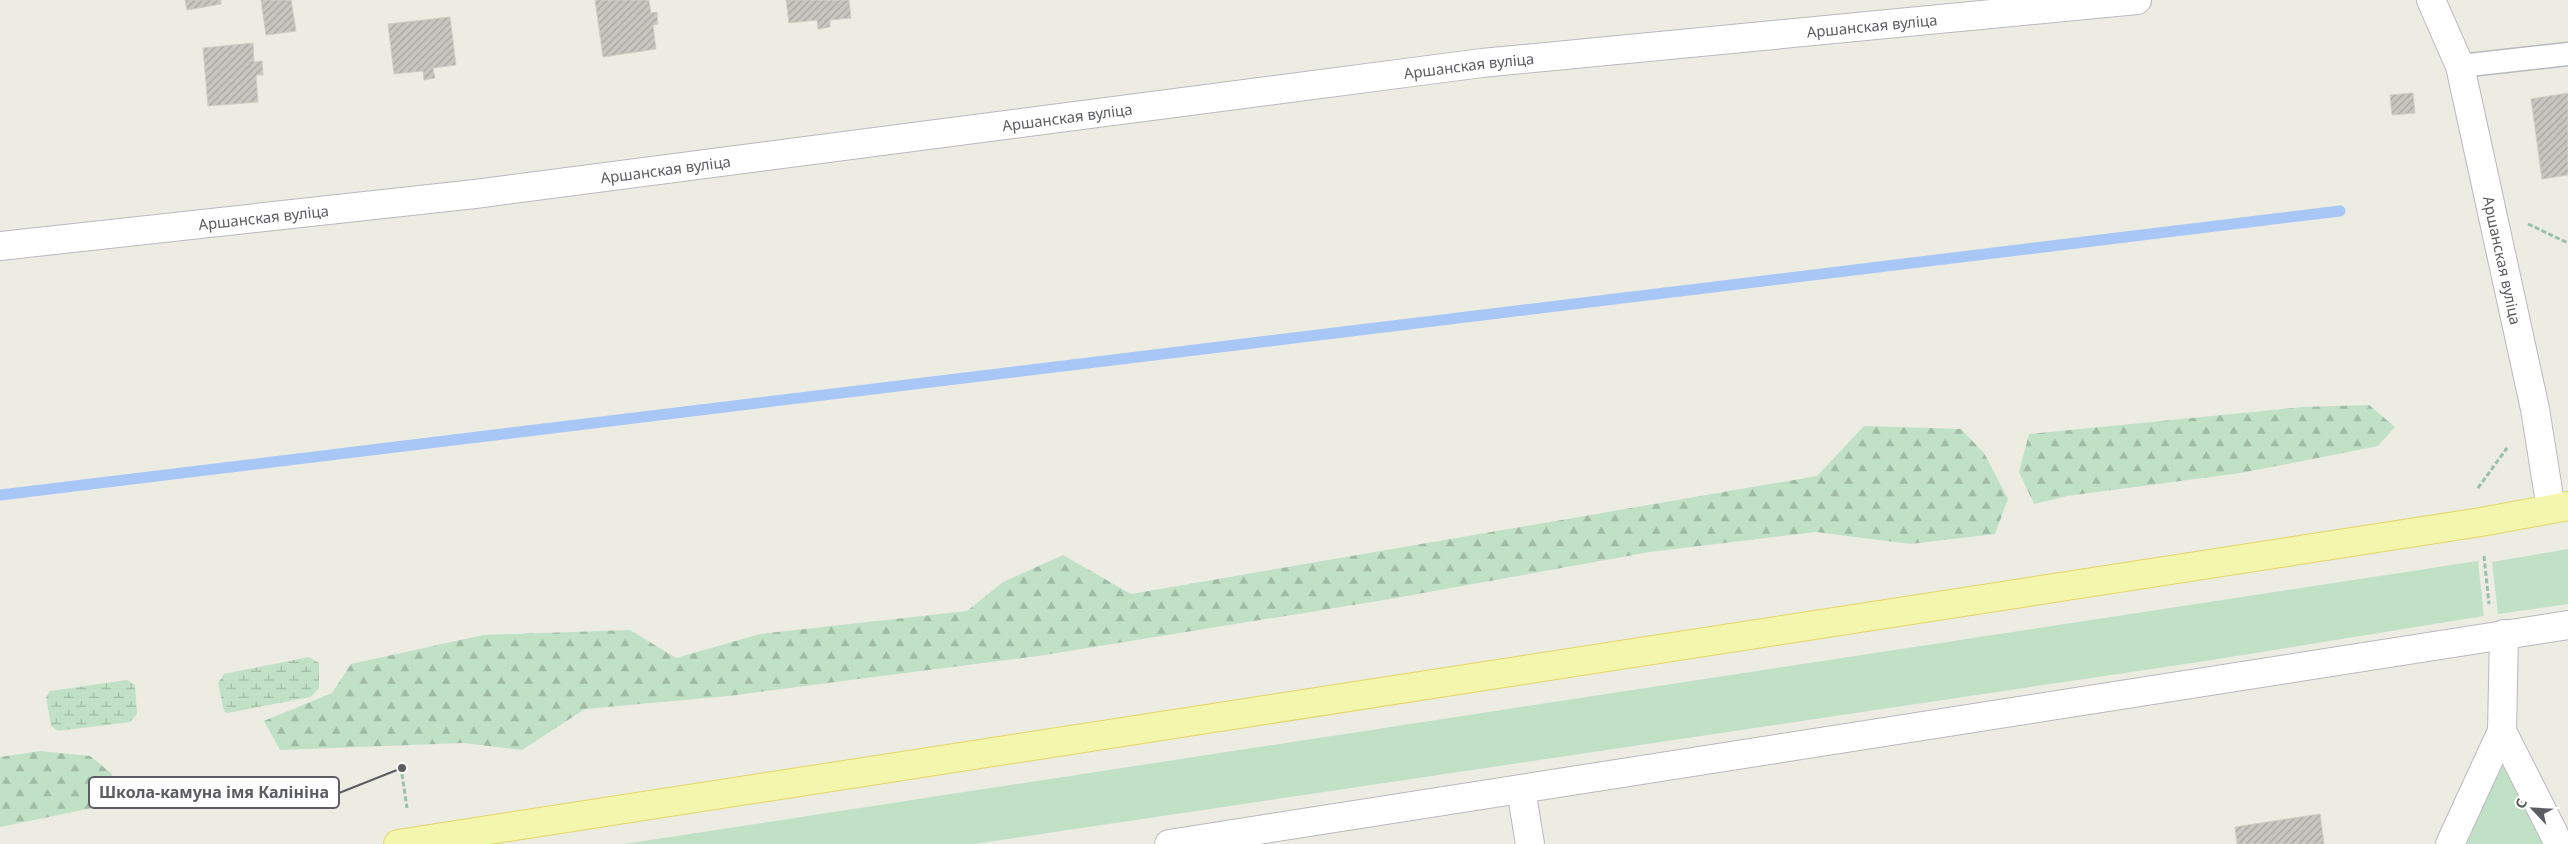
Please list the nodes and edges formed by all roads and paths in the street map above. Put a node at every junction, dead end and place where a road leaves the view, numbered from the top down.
1 (2137, 0) edge
2 (2431, 0) edge
3 (2568, 54) edge
4 (2460, 66) junction
5 (0, 246) edge
6 (2559, 508) edge
7 (2484, 552) dead end
8 (2568, 625) edge
9 (2498, 635) junction
10 (2502, 731) junction
11 (1521, 790) junction
12 (398, 844) edge
13 (1169, 844) edge
14 (1530, 844) edge
15 (2450, 844) edge
16 (2559, 844) edge

1 - 5 street, Аршанская вуліца
2 - 4 street, Аршанская вуліца
3 - 4 lane
4 - 6 street, Аршанская вуліца
6 - 12 main road
7 - 9 path
8 - 9 street
9 - 10 street
9 - 11 street
10 - 15 street
10 - 16 street
11 - 13 street
11 - 14 street

